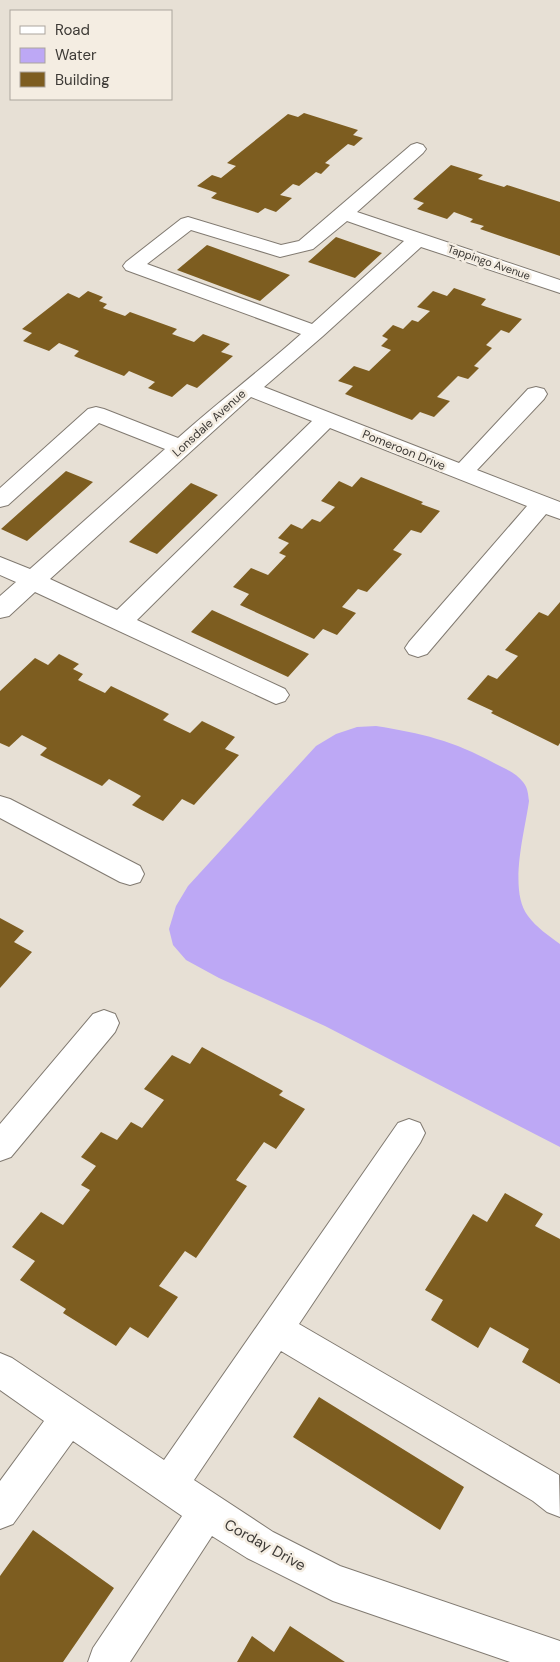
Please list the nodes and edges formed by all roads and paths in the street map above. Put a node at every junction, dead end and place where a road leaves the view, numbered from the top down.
1 (417, 149) dead end
2 (344, 214) junction
3 (419, 238) junction
4 (560, 287) edge
5 (316, 332) junction
6 (248, 388) junction
7 (536, 394) dead end
8 (327, 419) junction
9 (181, 448) junction
10 (462, 472) junction
11 (0, 500) edge
12 (551, 508) edge
13 (0, 565) edge
14 (32, 580) junction
15 (0, 610) edge
16 (121, 621) junction
17 (418, 648) dead end
18 (276, 695) dead end
19 (0, 806) edge
20 (130, 874) dead end
21 (104, 1023) dead end
22 (410, 1133) dead end
23 (0, 1147) edge
24 (276, 1329) junction
25 (0, 1370) edge
26 (69, 1417) junction
27 (169, 1485) junction
28 (560, 1499) edge
29 (0, 1511) edge
30 (207, 1511) junction
31 (560, 1660) edge
32 (106, 1662) edge

1 - 2 street
2 - 3 street, Tappingo Avenue
2 - 5 street
3 - 4 street, Tappingo Avenue
3 - 5 street, Lonsdale Avenue
5 - 6 street, Lonsdale Avenue
6 - 8 street, Pomeroon Drive
6 - 9 street, Lonsdale Avenue
7 - 10 street
8 - 10 street, Pomeroon Drive
8 - 16 street
9 - 11 street
9 - 14 street, Lonsdale Avenue
10 - 12 street, Pomeroon Drive
12 - 17 street
13 - 14 street
14 - 15 street, Lonsdale Avenue
14 - 16 street
16 - 18 street
19 - 20 street
21 - 23 street
22 - 24 street
24 - 27 street
24 - 28 street
25 - 26 street, Corday Drive
26 - 27 street, Corday Drive
26 - 29 street
27 - 30 street, Corday Drive
30 - 31 street, Corday Drive
30 - 32 street

